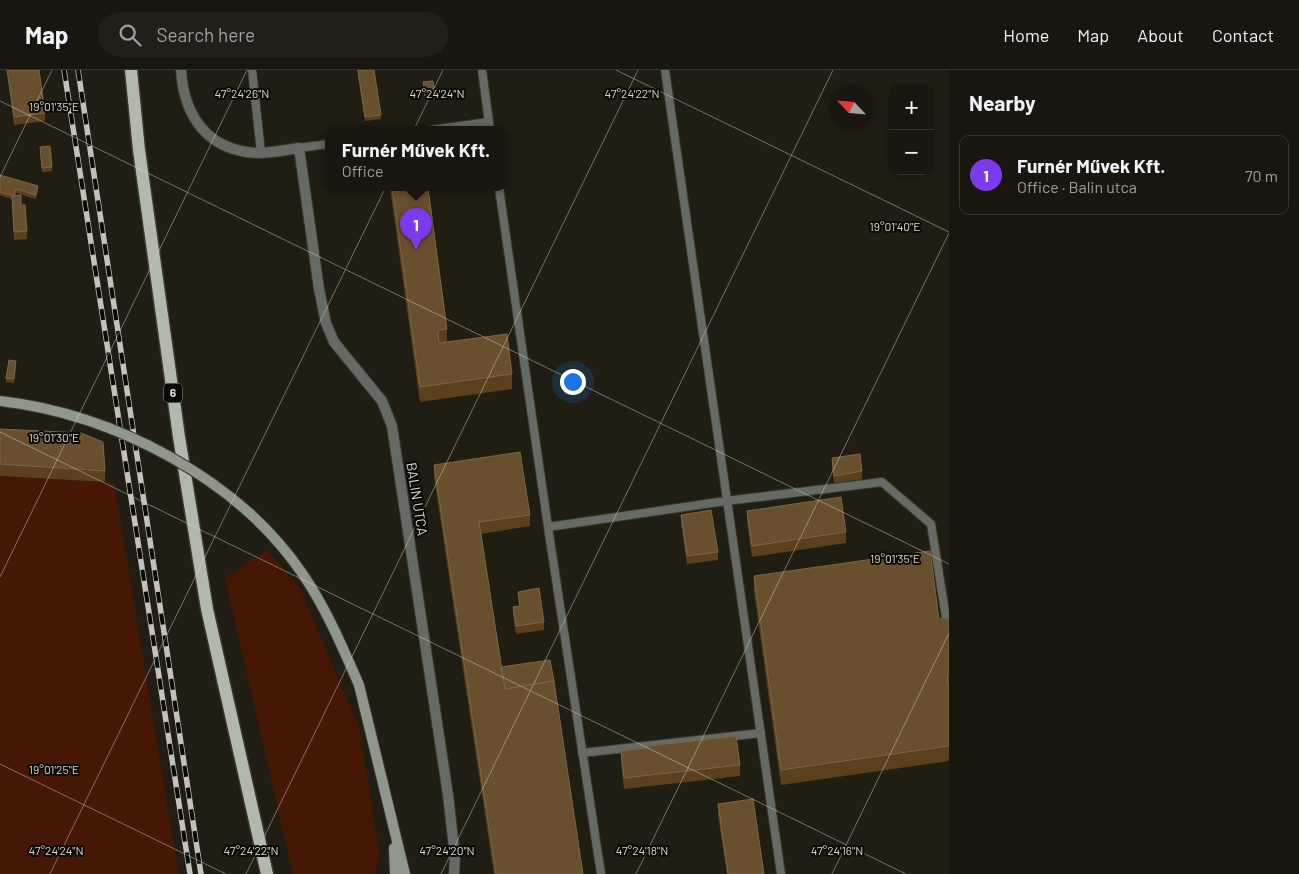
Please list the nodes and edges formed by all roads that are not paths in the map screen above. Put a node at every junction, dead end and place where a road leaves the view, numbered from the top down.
1 (132, 70) edge
2 (181, 70) edge
3 (252, 70) edge
4 (482, 70) edge
5 (665, 70) edge
6 (490, 126) edge
7 (325, 144) edge
8 (299, 148) junction
9 (261, 153) junction
10 (499, 191) edge
11 (0, 401) edge
12 (726, 501) junction
13 (548, 527) junction
14 (947, 624) edge
15 (761, 733) junction
16 (582, 754) junction
17 (392, 824) junction
18 (267, 874) edge
19 (395, 874) edge
20 (405, 874) edge
21 (454, 874) edge
22 (601, 874) edge
23 (782, 874) edge

1 - 18 main road, 6
2 - 9 street
3 - 9 lane
4 - 6 lane
5 - 12 lane
7 - 8 lane
8 - 9 street
8 - 21 street, BALIN UTCA
10 - 13 lane
11 - 17 street, bridge
12 - 13 lane
12 - 14 lane
12 - 15 lane
13 - 16 lane
15 - 16 lane
15 - 23 lane
16 - 22 lane
17 - 19 street
17 - 20 street

